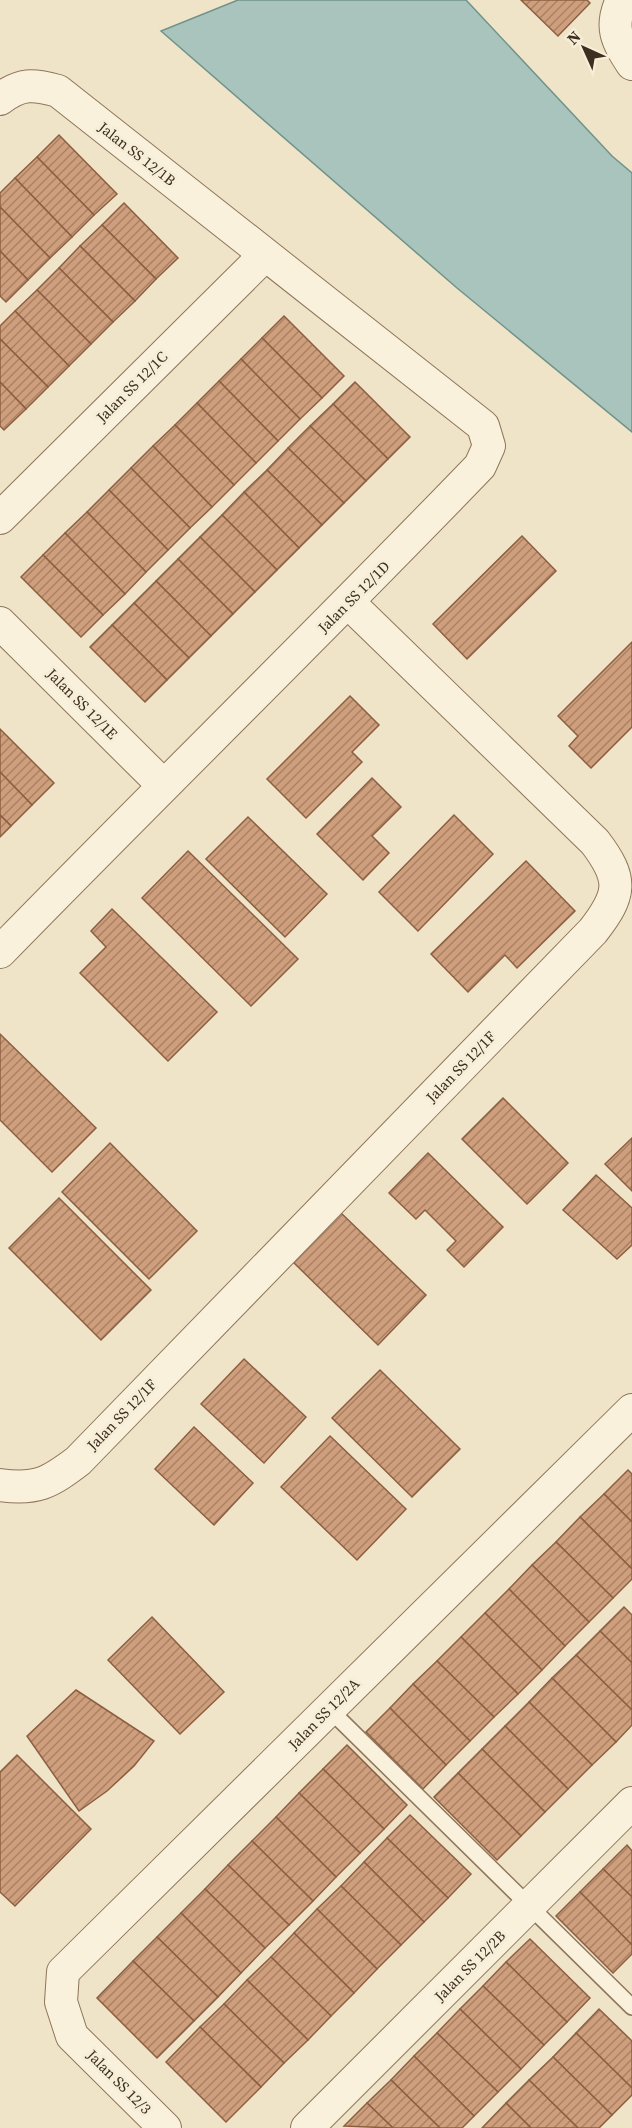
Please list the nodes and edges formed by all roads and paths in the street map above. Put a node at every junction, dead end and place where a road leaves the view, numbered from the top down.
1 (622, 0) edge
2 (632, 64) edge
3 (0, 99) edge
4 (265, 255) junction
5 (0, 518) edge
6 (349, 603) junction
7 (0, 623) edge
8 (163, 785) junction
9 (0, 952) edge
10 (632, 1410) edge
11 (0, 1485) edge
12 (329, 1709) junction
13 (632, 1803) edge
14 (529, 1906) junction
15 (632, 2007) edge
16 (72, 2036) joint
17 (165, 2128) edge
18 (307, 2128) edge

1 - 2 street
3 - 4 street, Jalan SS 12/1B
4 - 5 street, Jalan SS 12/1C
4 - 6 street, Jalan SS 12/1D
6 - 8 street, Jalan SS 12/1D
6 - 11 street, Jalan SS 12/1F
7 - 8 street, Jalan SS 12/1E
8 - 9 street, Jalan SS 12/1D
10 - 12 street, Jalan SS 12/2A
12 - 14 lane
12 - 16 street, Jalan SS 12/2A
13 - 14 street, Jalan SS 12/2B
14 - 15 lane
14 - 18 street, Jalan SS 12/2B
16 - 17 street, Jalan SS 12/3

